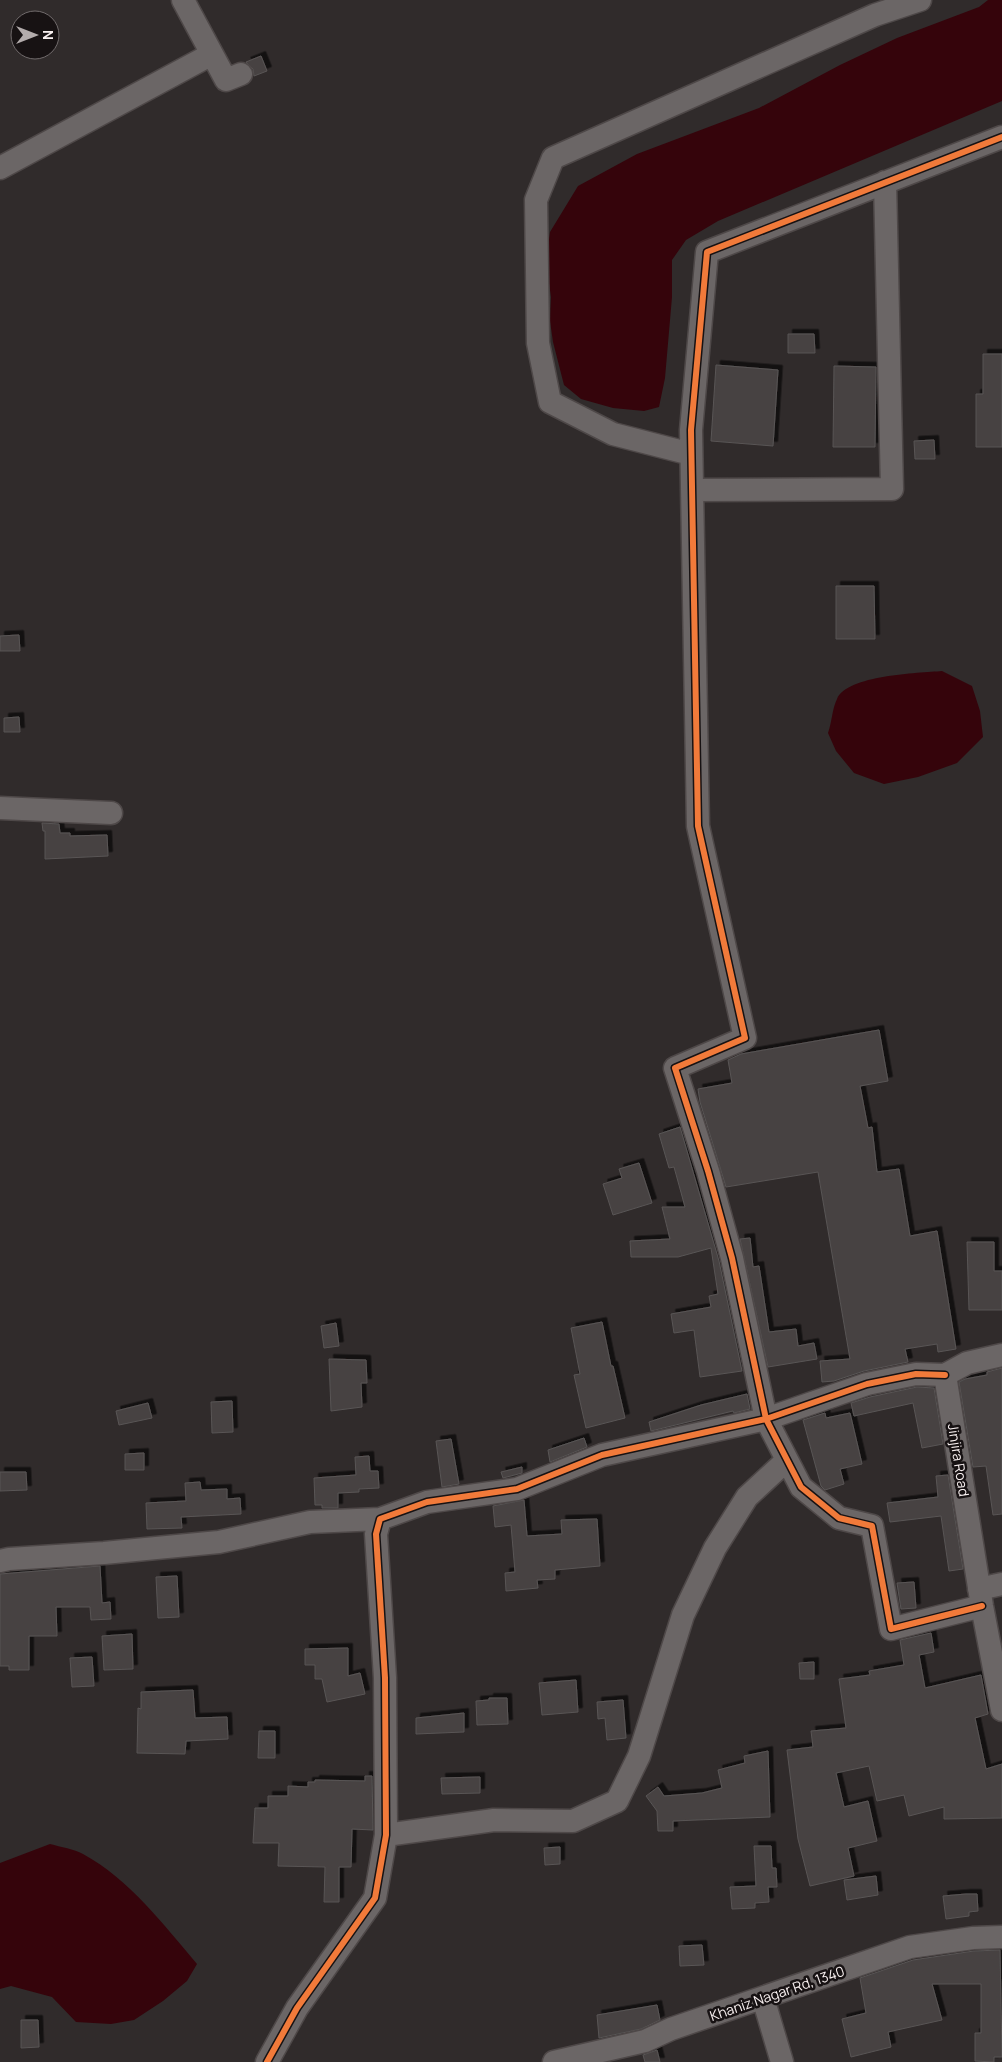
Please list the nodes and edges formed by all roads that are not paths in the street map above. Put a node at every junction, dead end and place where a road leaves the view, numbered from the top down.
1 (183, 0) edge
2 (920, 0) edge
3 (896, 4) edge
4 (212, 54) junction
5 (241, 74) dead end
6 (1002, 137) edge
7 (0, 168) edge
8 (885, 182) junction
9 (691, 454) junction
10 (692, 490) junction
11 (0, 808) edge
12 (111, 813) dead end
13 (1002, 1355) edge
14 (945, 1375) junction
15 (766, 1419) junction
16 (787, 1460) junction
17 (380, 1519) junction
18 (0, 1561) edge
19 (1002, 1584) edge
20 (981, 1598) junction
21 (1002, 1710) edge
22 (386, 1835) junction
23 (1002, 1937) edge
24 (762, 1998) junction
25 (267, 2062) edge
26 (554, 2062) edge
27 (782, 2062) edge

1 - 4 street
2 - 3 street
3 - 9 street
4 - 5 street
4 - 7 street
6 - 8 street
8 - 9 street
8 - 10 street
9 - 10 street
10 - 15 street
11 - 12 street
13 - 14 street
14 - 15 street
14 - 20 street, Jinjira Road
15 - 16 street
15 - 17 street
16 - 20 street
16 - 22 street
17 - 18 street
17 - 22 street
19 - 20 street
20 - 21 street, Jinjira Road
22 - 25 street
23 - 24 street, Khaniz Nagar Rd, 1340
24 - 26 street, Khaniz Nagar Rd, 1340
24 - 27 street

